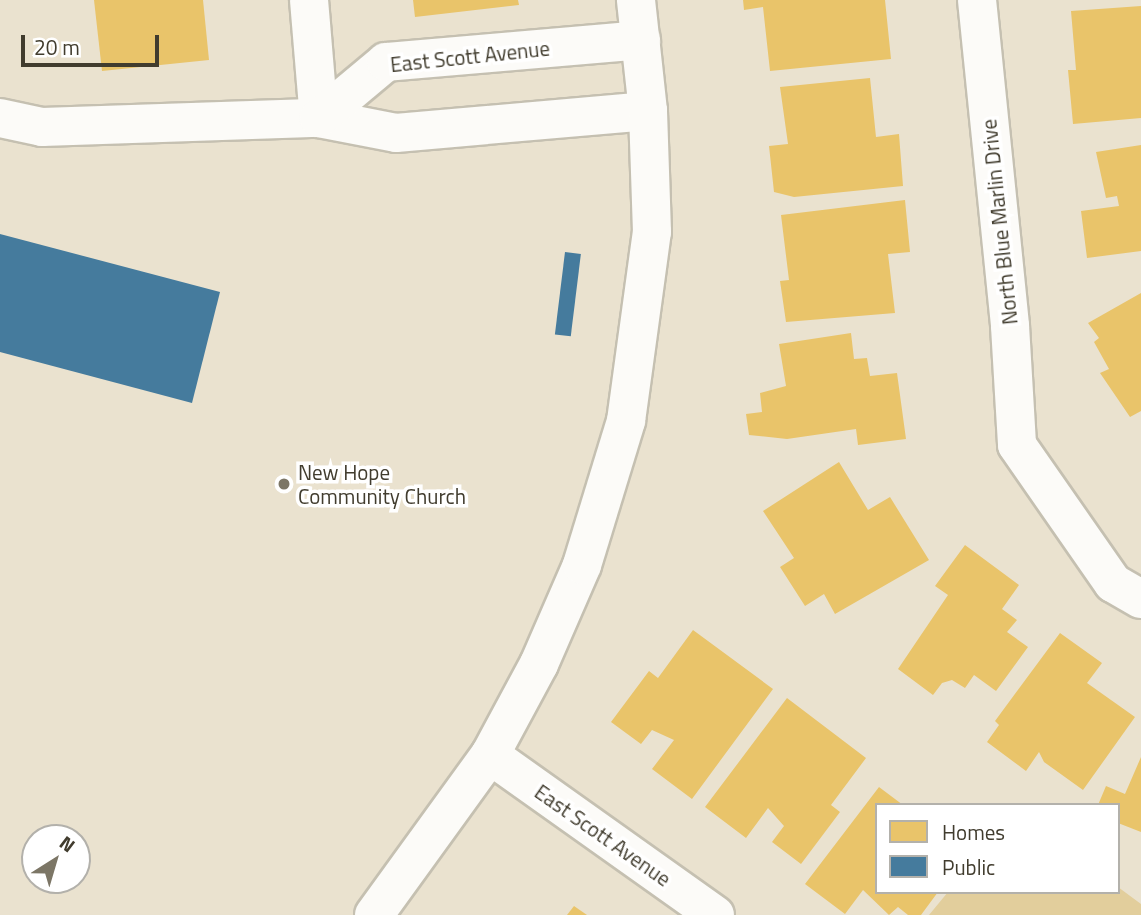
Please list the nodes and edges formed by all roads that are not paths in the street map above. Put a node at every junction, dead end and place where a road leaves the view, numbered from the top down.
1 (309, 0) edge
2 (636, 0) edge
3 (977, 0) edge
4 (641, 40) junction
5 (648, 111) junction
6 (0, 118) edge
7 (319, 118) junction
8 (1141, 599) edge
9 (490, 755) junction
10 (374, 915) edge
11 (715, 915) edge

1 - 7 street
2 - 4 street
3 - 8 street, North Blue Marlin Drive
4 - 5 street
4 - 7 street, East Scott Avenue
5 - 7 street
5 - 9 street
6 - 7 street
9 - 10 street
9 - 11 street, East Scott Avenue

